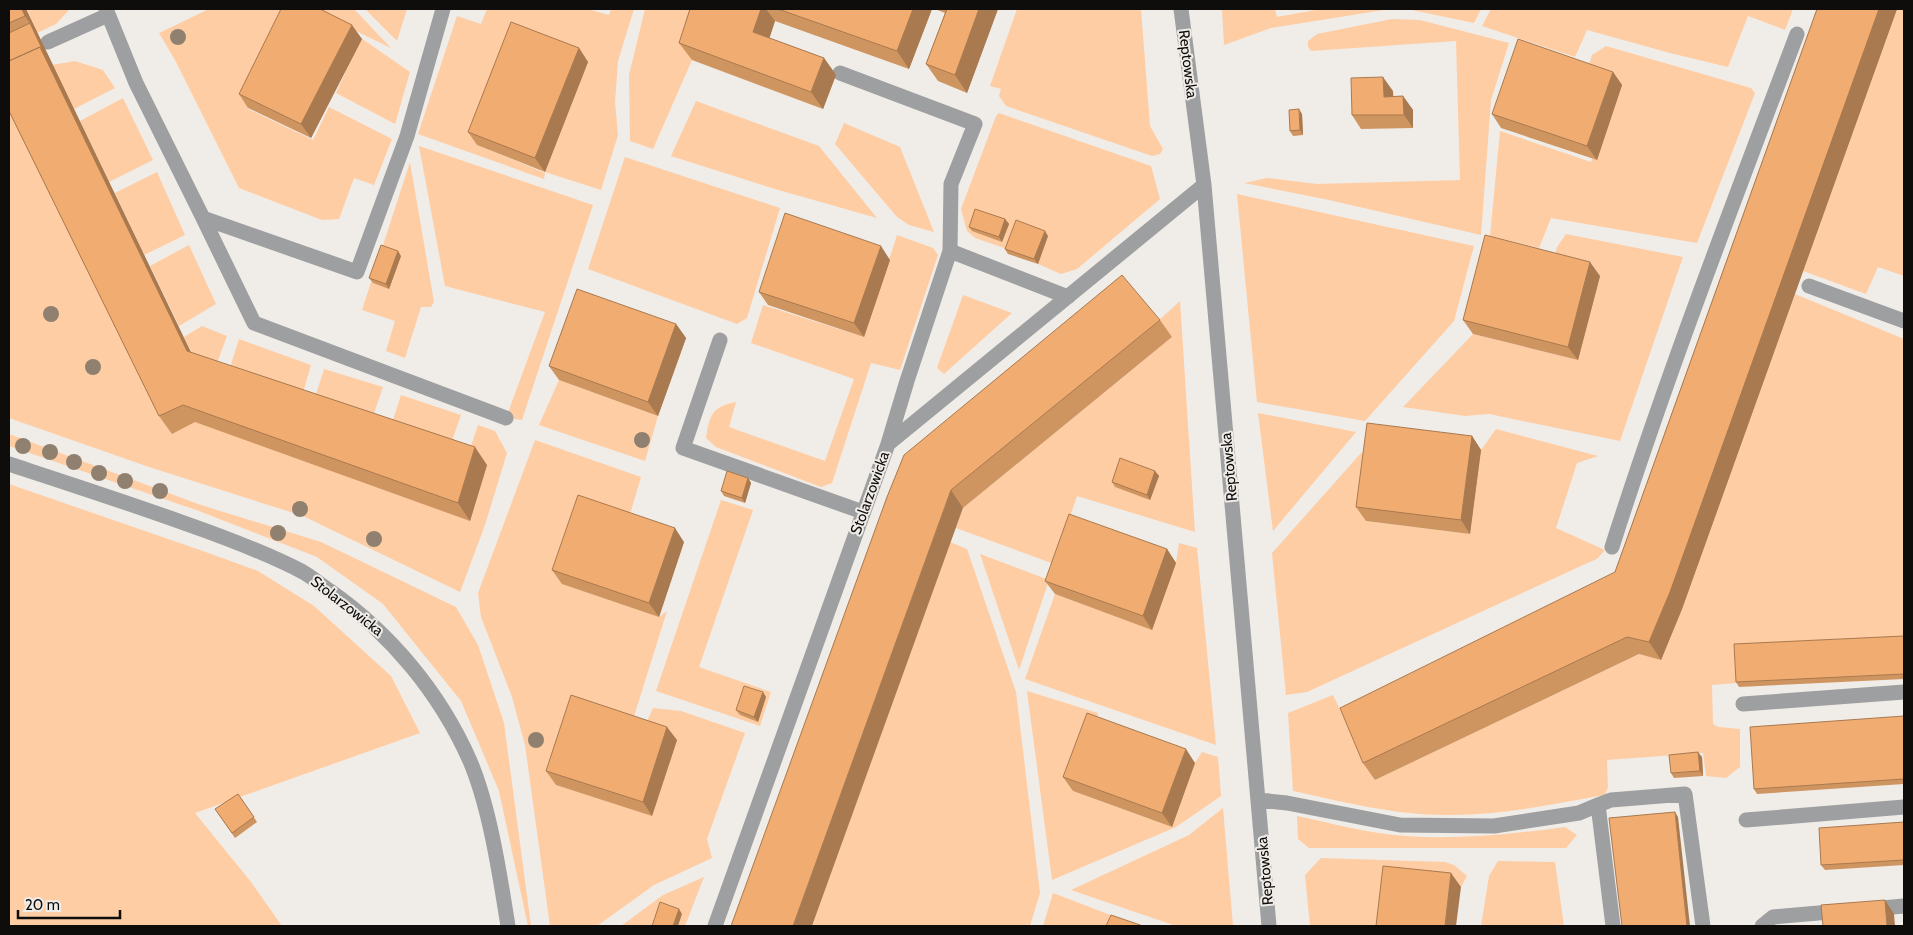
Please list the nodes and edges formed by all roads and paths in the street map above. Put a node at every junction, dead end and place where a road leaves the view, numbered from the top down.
1 (443, 9) edge
2 (1181, 9) edge
3 (107, 12) edge
4 (1797, 34) dead end
5 (48, 42) dead end
6 (840, 73) dead end
7 (1204, 185) junction
8 (203, 218) junction
9 (1716, 249) junction
10 (950, 251) junction
11 (1734, 255) edge
12 (1809, 286) dead end
13 (1068, 297) junction
14 (1904, 321) edge
15 (720, 340) dead end
16 (506, 418) dead end
17 (888, 444) junction
18 (9, 464) edge
19 (863, 512) junction
20 (1612, 547) dead end
21 (1904, 692) edge
22 (1743, 704) dead end
23 (1258, 800) junction
24 (1598, 805) junction
25 (1904, 807) edge
26 (1746, 820) dead end
27 (1904, 906) edge
28 (508, 926) edge
29 (715, 926) edge
30 (1269, 926) edge
31 (1613, 926) edge
32 (1703, 926) edge
33 (1762, 926) edge

1 - 8 street
2 - 7 street, Reptowska
3 - 5 street
3 - 8 street
4 - 9 street
6 - 10 street
7 - 13 street, Stolarzowicka
7 - 23 street, Reptowska
8 - 16 street
9 - 11 street
9 - 20 street
10 - 13 street
10 - 17 street
12 - 14 street
13 - 17 street, Stolarzowicka
15 - 19 street
17 - 19 street, Stolarzowicka
18 - 28 street, Stolarzowicka
19 - 29 street, Stolarzowicka
21 - 22 street
23 - 24 street
23 - 30 street, Reptowska
24 - 31 street
24 - 32 street
25 - 26 street
27 - 33 street

